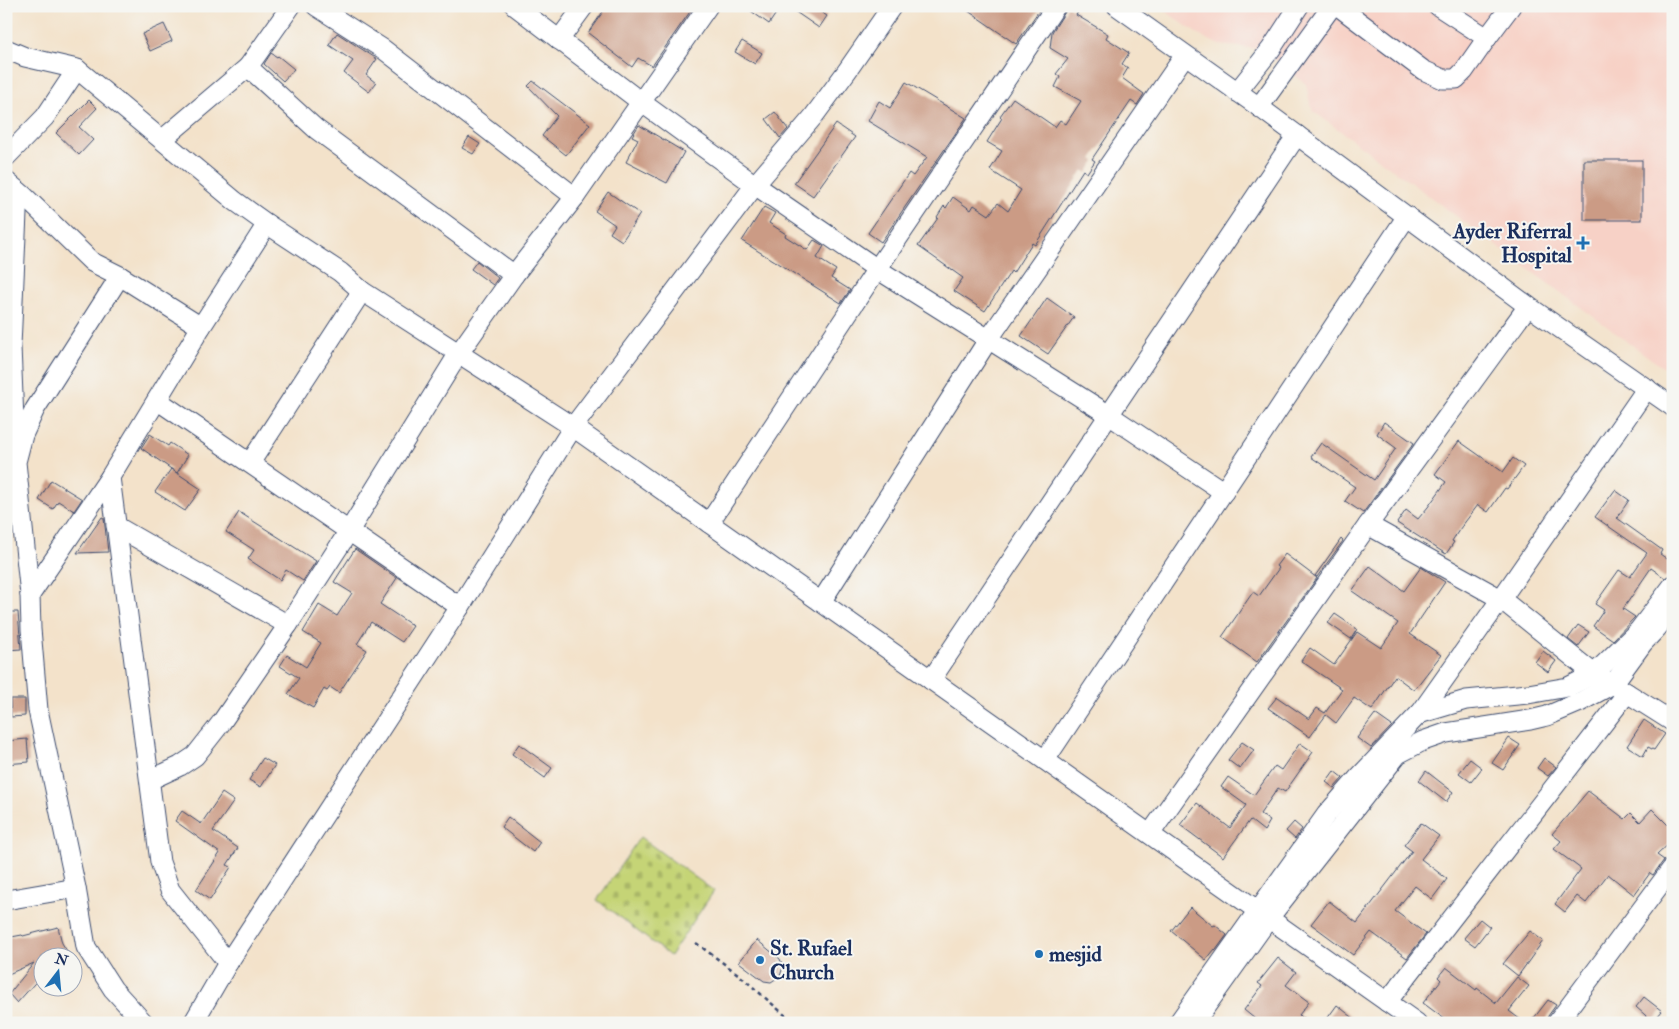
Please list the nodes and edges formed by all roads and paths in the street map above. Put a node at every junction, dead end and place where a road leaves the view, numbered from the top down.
1 (291, 6) edge
2 (316, 6) edge
3 (366, 6) edge
4 (374, 6) edge
5 (515, 6) edge
6 (584, 6) edge
7 (708, 6) edge
8 (892, 6) edge
9 (1056, 6) edge
10 (1117, 6) edge
11 (1299, 6) edge
12 (1332, 6) edge
13 (1338, 6) edge
14 (1438, 6) edge
15 (1511, 6) edge
16 (1487, 38) junction
17 (559, 40) junction
18 (6, 49) edge
19 (1185, 55) junction
20 (248, 66) junction
21 (77, 69) junction
22 (1237, 92) junction
23 (641, 102) junction
24 (1259, 107) junction
25 (1297, 135) junction
26 (163, 139) junction
27 (6, 157) edge
28 (755, 185) junction
29 (12, 186) edge
30 (575, 197) junction
31 (1407, 216) junction
32 (267, 224) junction
33 (877, 269) junction
34 (514, 275) junction
35 (120, 276) junction
36 (362, 291) junction
37 (1528, 306) junction
38 (201, 327) junction
39 (988, 340) junction
40 (459, 353) junction
41 (1646, 388) junction
42 (157, 400) junction
43 (1673, 407) edge
44 (1109, 415) junction
45 (574, 427) junction
46 (16, 462) junction
47 (250, 463) junction
48 (110, 477) junction
49 (1224, 492) junction
50 (709, 523) junction
51 (1368, 525) junction
52 (116, 526) junction
53 (349, 531) junction
54 (1673, 584) edge
55 (30, 595) junction
56 (1501, 599) junction
57 (821, 602) junction
58 (460, 607) junction
59 (1673, 608) edge
60 (288, 625) junction
61 (1594, 674) junction
62 (931, 680) junction
63 (1620, 688) junction
64 (1419, 714) junction
65 (1673, 722) edge
66 (1398, 754) junction
67 (1044, 760) junction
68 (150, 780) junction
69 (1150, 834) junction
70 (1673, 868) edge
71 (76, 888) junction
72 (6, 900) edge
73 (1263, 914) junction
74 (696, 943) dead end
75 (228, 963) junction
76 (1387, 1002) junction
77 (1186, 1021) edge
78 (144, 1023) edge
79 (193, 1023) edge
80 (794, 1023) edge
81 (1417, 1023) edge
82 (1557, 1023) edge

1 - 20 street
2 - 30 street
3 - 4 path
5 - 17 street
6 - 17 street
7 - 23 street
8 - 28 street
9 - 33 street
10 - 19 street
11 - 22 street
12 - 24 street
13 - 16 street
14 - 16 street
15 - 16 street
17 - 23 street
18 - 21 street
19 - 22 street
19 - 39 street
20 - 26 street
20 - 34 street
21 - 26 street
21 - 27 street
22 - 24 street
23 - 28 street
23 - 30 street
24 - 25 street
25 - 31 street
25 - 44 street
26 - 32 street
28 - 33 street
28 - 45 street
29 - 35 street
29 - 46 street
30 - 34 street
31 - 37 street
31 - 49 street
32 - 36 street
32 - 38 street
33 - 39 street
33 - 50 street
34 - 40 street
35 - 38 street
35 - 46 street
36 - 40 street
36 - 47 street
37 - 41 street
37 - 51 street
38 - 42 street
39 - 44 street
39 - 57 street
40 - 45 street
40 - 53 street
41 - 43 street
41 - 56 street
42 - 47 street
42 - 48 street
44 - 49 street
44 - 62 street
45 - 50 street
45 - 58 street
46 - 55 street
47 - 53 street
48 - 52 street
48 - 55 street
49 - 67 street
50 - 57 street
51 - 56 street
51 - 69 street
52 - 60 street
52 - 68 street
53 - 58 street
53 - 60 street
54 - 61 street
55 - 71 street
56 - 61 street
56 - 64 street
57 - 62 street
58 - 75 street
59 - 63 street
60 - 68 street
61 - 63 street
61 - 64 street
62 - 67 street
63 - 65 street
63 - 66 street
63 - 76 street
64 - 66 street
64 - 73 street
66 - 73 street
67 - 69 street
68 - 75 street
69 - 73 street
70 - 82 street
71 - 72 street
71 - 78 street
73 - 76 street
73 - 77 street
74 - 80 path
75 - 79 street
76 - 81 street

